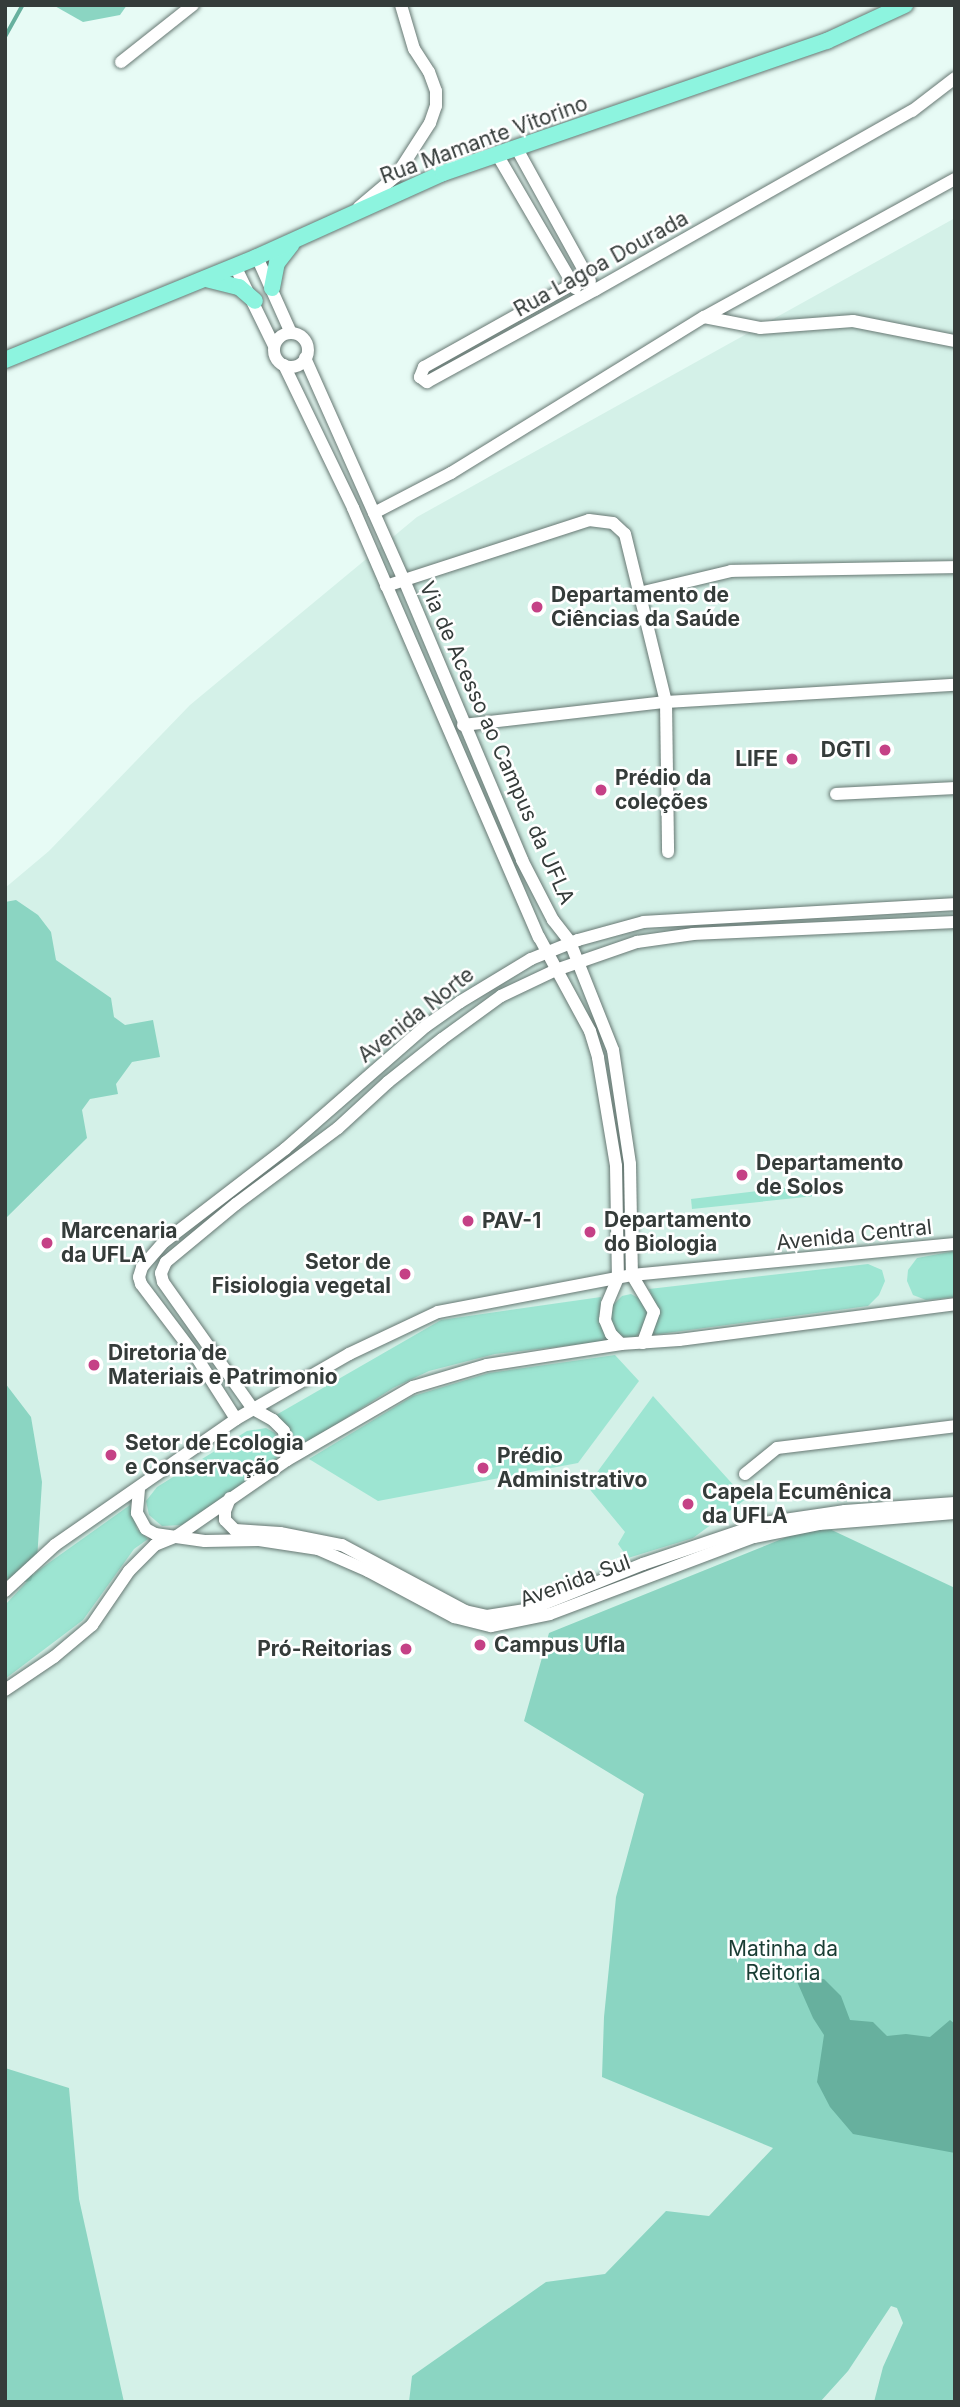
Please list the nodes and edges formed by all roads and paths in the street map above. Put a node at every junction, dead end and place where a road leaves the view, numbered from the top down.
1 (193, 5) edge
2 (401, 5) edge
3 (905, 5) edge
4 (121, 62) dead end
5 (955, 78) edge
6 (517, 149) junction
7 (498, 156) junction
8 (955, 179) edge
9 (538, 188) junction
10 (521, 196) junction
11 (353, 212) junction
12 (297, 240) junction
13 (257, 257) junction
14 (235, 266) junction
15 (587, 276) junction
16 (204, 279) junction
17 (572, 283) junction
18 (272, 288) junction
19 (595, 290) junction
20 (581, 298) junction
21 (255, 301) junction
22 (704, 317) junction
23 (291, 333) junction
24 (955, 341) edge
25 (274, 346) junction
26 (306, 358) junction
27 (5, 360) edge
28 (284, 365) junction
29 (374, 513) junction
30 (955, 567) edge
31 (404, 580) junction
32 (386, 586) junction
33 (639, 593) junction
34 (955, 685) edge
35 (666, 702) junction
36 (463, 725) junction
37 (955, 788) edge
38 (836, 794) dead end
39 (668, 852) dead end
40 (955, 904) edge
41 (955, 922) edge
42 (570, 942) junction
43 (547, 952) junction
44 (578, 964) junction
45 (556, 970) junction
46 (955, 1244) edge
47 (632, 1275) junction
48 (618, 1278) junction
49 (955, 1304) edge
50 (643, 1343) junction
51 (621, 1345) junction
52 (253, 1409) junction
53 (236, 1419) junction
54 (955, 1426) edge
55 (287, 1460) junction
56 (745, 1474) dead end
57 (139, 1489) junction
58 (231, 1497) junction
59 (955, 1503) edge
60 (955, 1513) edge
61 (177, 1536) junction
62 (5, 1591) edge
63 (5, 1690) edge

1 - 4 street
2 - 11 street
3 - 6 main road, Rua Mamante Vitorino
5 - 19 street, Rua Lagoa Dourada
6 - 7 main road, Rua Mamante Vitorino
6 - 9 street
7 - 10 street
7 - 11 main road, Rua Mamante Vitorino
8 - 22 street
9 - 10 street
9 - 15 street
10 - 17 street
11 - 12 main road, Rua Mamante Vitorino
12 - 13 main road, Rua Mamante Vitorino
12 - 18 main road
13 - 14 main road, Rua Mamante Vitorino
13 - 18 street
14 - 16 main road, Rua Mamante Vitorino
14 - 21 street
15 - 17 street
15 - 19 street
16 - 21 main road
16 - 27 main road, Rua Mamante Vitorino
17 - 20 street
17 - 20 street, Rua Lagoa Dourada
18 - 23 street
19 - 20 street, Rua Lagoa Dourada
21 - 25 street
22 - 24 street
22 - 29 street
23 - 25 street
23 - 26 street
25 - 28 street
26 - 28 street
26 - 29 street, Via de Acesso ao Campus da UFLA
28 - 32 street, Via de Acesso ao Campus da UFLA
29 - 31 street, Via de Acesso ao Campus da UFLA
30 - 33 street
31 - 32 street
31 - 33 street
31 - 36 street, Via de Acesso ao Campus da UFLA
32 - 43 street, Via de Acesso ao Campus da UFLA
33 - 35 street
34 - 35 street
35 - 36 street
35 - 39 street
36 - 42 street, Via de Acesso ao Campus da UFLA
37 - 38 street
40 - 42 street, Avenida Norte
41 - 44 street, Avenida Norte
42 - 43 street, Avenida Norte
42 - 44 street, Via de Acesso ao Campus da UFLA
43 - 45 street, Via de Acesso ao Campus da UFLA
43 - 53 street, Avenida Norte
44 - 45 street, Avenida Norte
44 - 47 street, Via de Acesso ao Campus da UFLA
45 - 48 street, Via de Acesso ao Campus da UFLA
45 - 52 street, Avenida Norte
46 - 47 street, Avenida Central
47 - 48 street, Avenida Central
47 - 50 street
48 - 51 street
48 - 52 street, Avenida Central
49 - 50 street
50 - 51 street
51 - 55 street
52 - 53 street, Avenida Central
52 - 55 street
53 - 57 street, Avenida Central
54 - 56 street
55 - 58 street
57 - 61 street, Avenida Sul
57 - 62 street, Avenida Central
58 - 59 street, Avenida Sul
58 - 61 street
60 - 61 street, Avenida Sul
61 - 63 street

